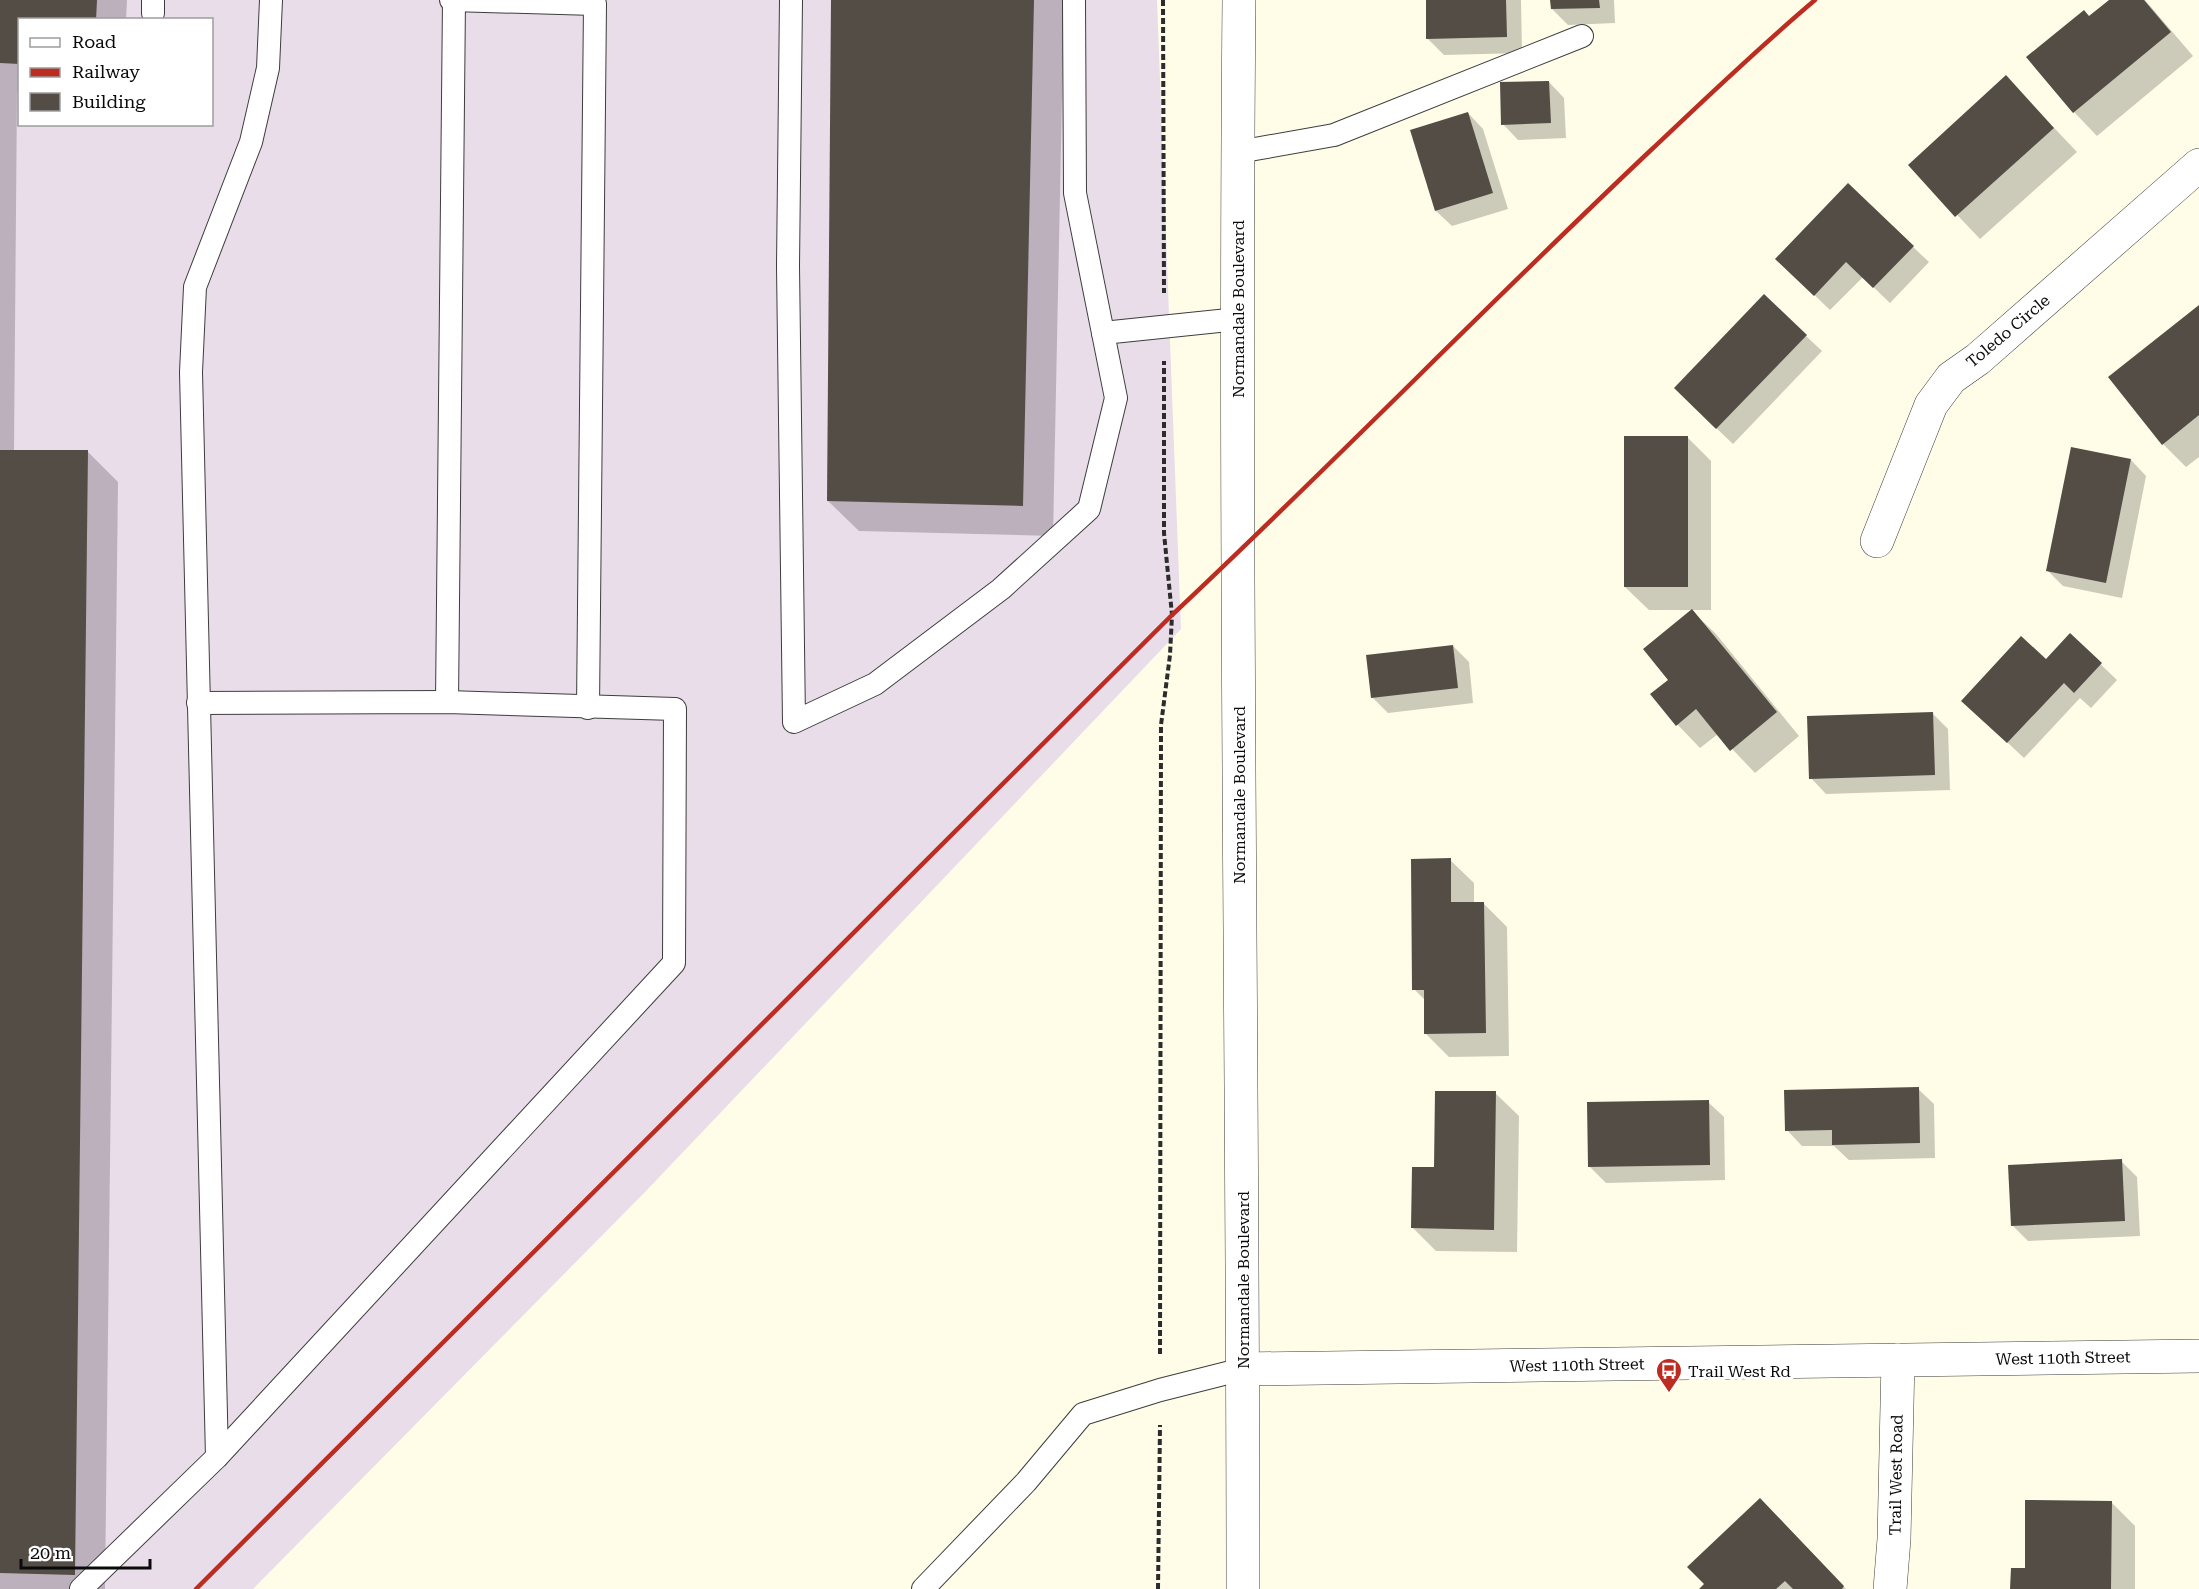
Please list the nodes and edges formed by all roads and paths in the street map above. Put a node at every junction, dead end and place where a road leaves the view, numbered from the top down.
1 (271, 0) edge
2 (452, 0) edge
3 (791, 0) edge
4 (1074, 0) edge
5 (1162, 0) edge
6 (1239, 0) edge
7 (1582, 36) dead end
8 (1238, 152) junction
9 (2199, 165) edge
10 (1238, 319) junction
11 (1164, 327) junction
12 (1103, 333) junction
13 (1877, 542) dead end
14 (447, 702) junction
15 (198, 703) junction
16 (588, 708) junction
17 (2199, 1356) edge
18 (1898, 1360) junction
19 (1243, 1369) junction
20 (1160, 1390) junction
21 (217, 1457) junction
22 (81, 1589) edge
23 (923, 1589) edge
24 (1158, 1589) edge
25 (1243, 1589) edge
26 (1890, 1589) edge

1 - 15 lane
2 - 14 lane
2 - 16 lane
3 - 12 lane
4 - 12 lane
5 - 11 path
6 - 8 street, Normandale Boulevard
7 - 8 lane
8 - 10 street, Normandale Boulevard
9 - 13 street, Toledo Circle
10 - 11 lane
10 - 19 street, Normandale Boulevard
11 - 12 lane
11 - 20 path
14 - 15 lane
14 - 16 lane
15 - 21 lane
16 - 21 lane
17 - 18 street, West 110th Street
18 - 19 street, West 110th Street
18 - 26 street, Trail West Road
19 - 20 lane
19 - 25 street, Normandale Boulevard
20 - 23 lane
20 - 24 path
21 - 22 lane

